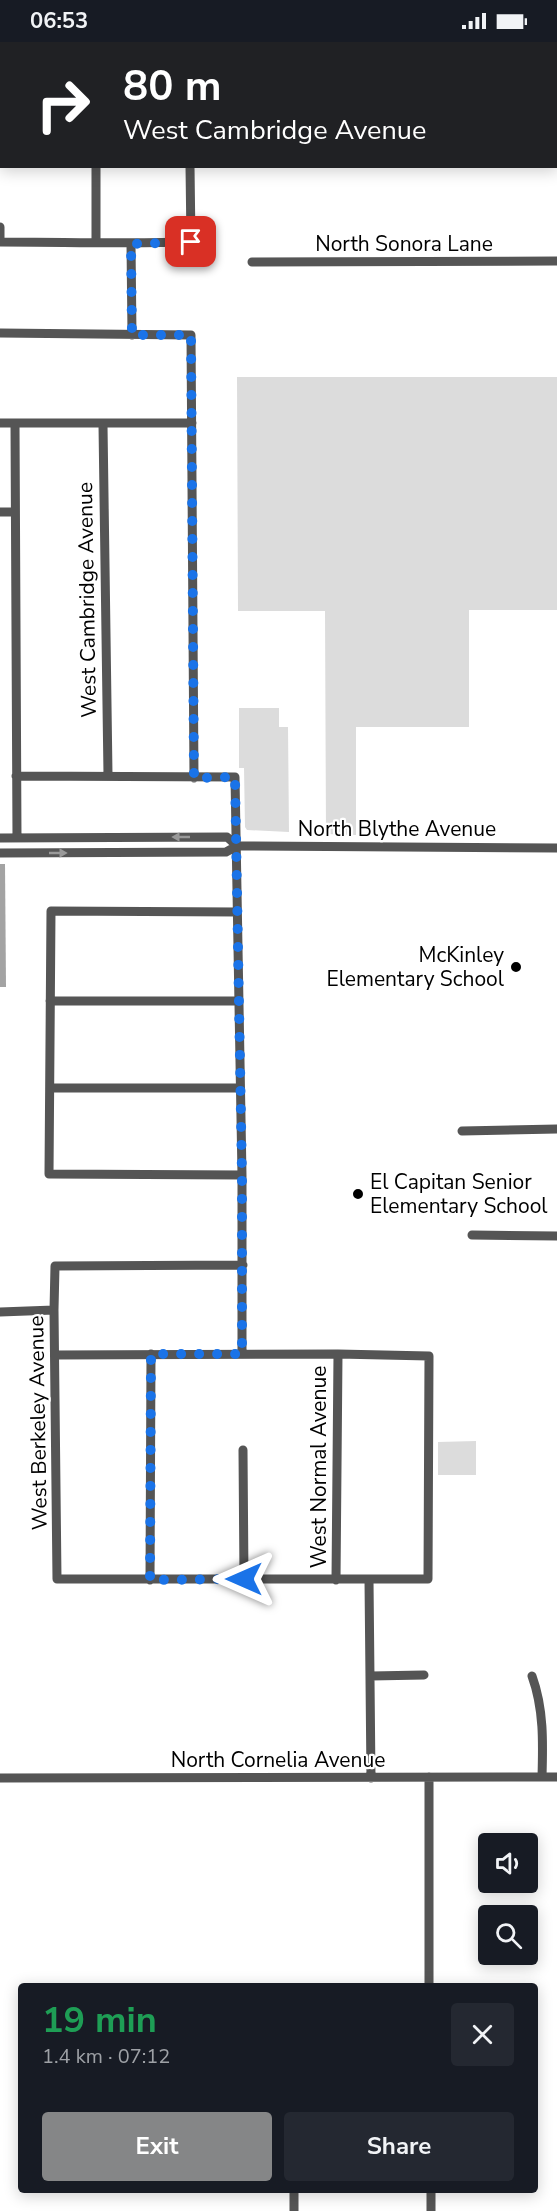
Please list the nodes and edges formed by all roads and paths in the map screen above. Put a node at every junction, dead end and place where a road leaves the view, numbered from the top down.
1 (96, 168) edge
2 (190, 168) edge
3 (0, 227) edge
4 (96, 241) junction
5 (0, 242) edge
6 (131, 244) junction
7 (557, 261) edge
8 (252, 262) dead end
9 (0, 333) edge
10 (132, 335) junction
11 (0, 423) edge
12 (15, 423) junction
13 (192, 423) junction
14 (103, 425) junction
15 (0, 512) edge
16 (15, 512) junction
17 (108, 775) junction
18 (16, 776) junction
19 (194, 778) junction
20 (0, 838) edge
21 (17, 838) junction
22 (237, 846) junction
23 (557, 848) edge
24 (0, 853) edge
25 (237, 912) junction
26 (50, 1001) junction
27 (238, 1001) junction
28 (50, 1088) junction
29 (240, 1088) junction
30 (557, 1129) edge
31 (462, 1131) dead end
32 (242, 1175) junction
33 (472, 1235) dead end
34 (557, 1236) edge
35 (243, 1265) junction
36 (54, 1310) junction
37 (0, 1312) edge
38 (151, 1354) junction
39 (242, 1354) junction
40 (338, 1354) junction
41 (55, 1355) junction
42 (243, 1450) dead end
43 (244, 1579) junction
44 (150, 1580) junction
45 (336, 1580) junction
46 (369, 1580) junction
47 (424, 1675) dead end
48 (371, 1676) junction
49 (532, 1676) dead end
50 (429, 1777) junction
51 (543, 1777) junction
52 (557, 1777) edge
53 (0, 1778) edge
54 (371, 1778) junction
55 (429, 1983) edge
56 (294, 2193) edge
57 (430, 2193) edge
58 (294, 2211) edge
59 (431, 2211) edge

1 - 4 street
2 - 6 street
3 - 5 street
4 - 5 street
4 - 6 street
6 - 10 street
7 - 8 street, North Sonora Lane
9 - 10 street
10 - 13 street
11 - 12 street
12 - 14 street
12 - 16 street
13 - 14 street
13 - 19 street
14 - 17 street, West Cambridge Avenue
15 - 16 street
16 - 18 street
17 - 18 street
17 - 19 street
18 - 21 street
19 - 22 street
20 - 21 street, North Blythe Avenue
22 -> 21 street, North Blythe Avenue
22 - 23 street, North Blythe Avenue
24 -> 22 street, North Blythe Avenue
22 - 25 street
25 - 26 street
25 - 27 street
26 - 27 street
26 - 28 street
27 - 29 street
28 - 29 street
28 - 32 street
29 - 32 street
30 - 31 street
32 - 35 street
33 - 34 street
35 - 36 street, West Berkeley Avenue
35 - 39 street
36 - 37 street
36 - 41 street, West Berkeley Avenue
38 - 39 street
38 - 41 street
38 - 44 street
39 - 40 street
40 - 45 street, West Normal Avenue
40 - 46 street
41 - 44 street, West Berkeley Avenue
42 - 43 street
43 - 44 street
43 - 45 street
45 - 46 street
46 - 48 street
47 - 48 street
48 - 54 street
49 - 51 street
50 - 51 street, North Cornelia Avenue
50 - 54 street, North Cornelia Avenue
50 - 55 street
51 - 52 street, North Cornelia Avenue
53 - 54 street, North Cornelia Avenue
56 - 58 street
57 - 59 street

